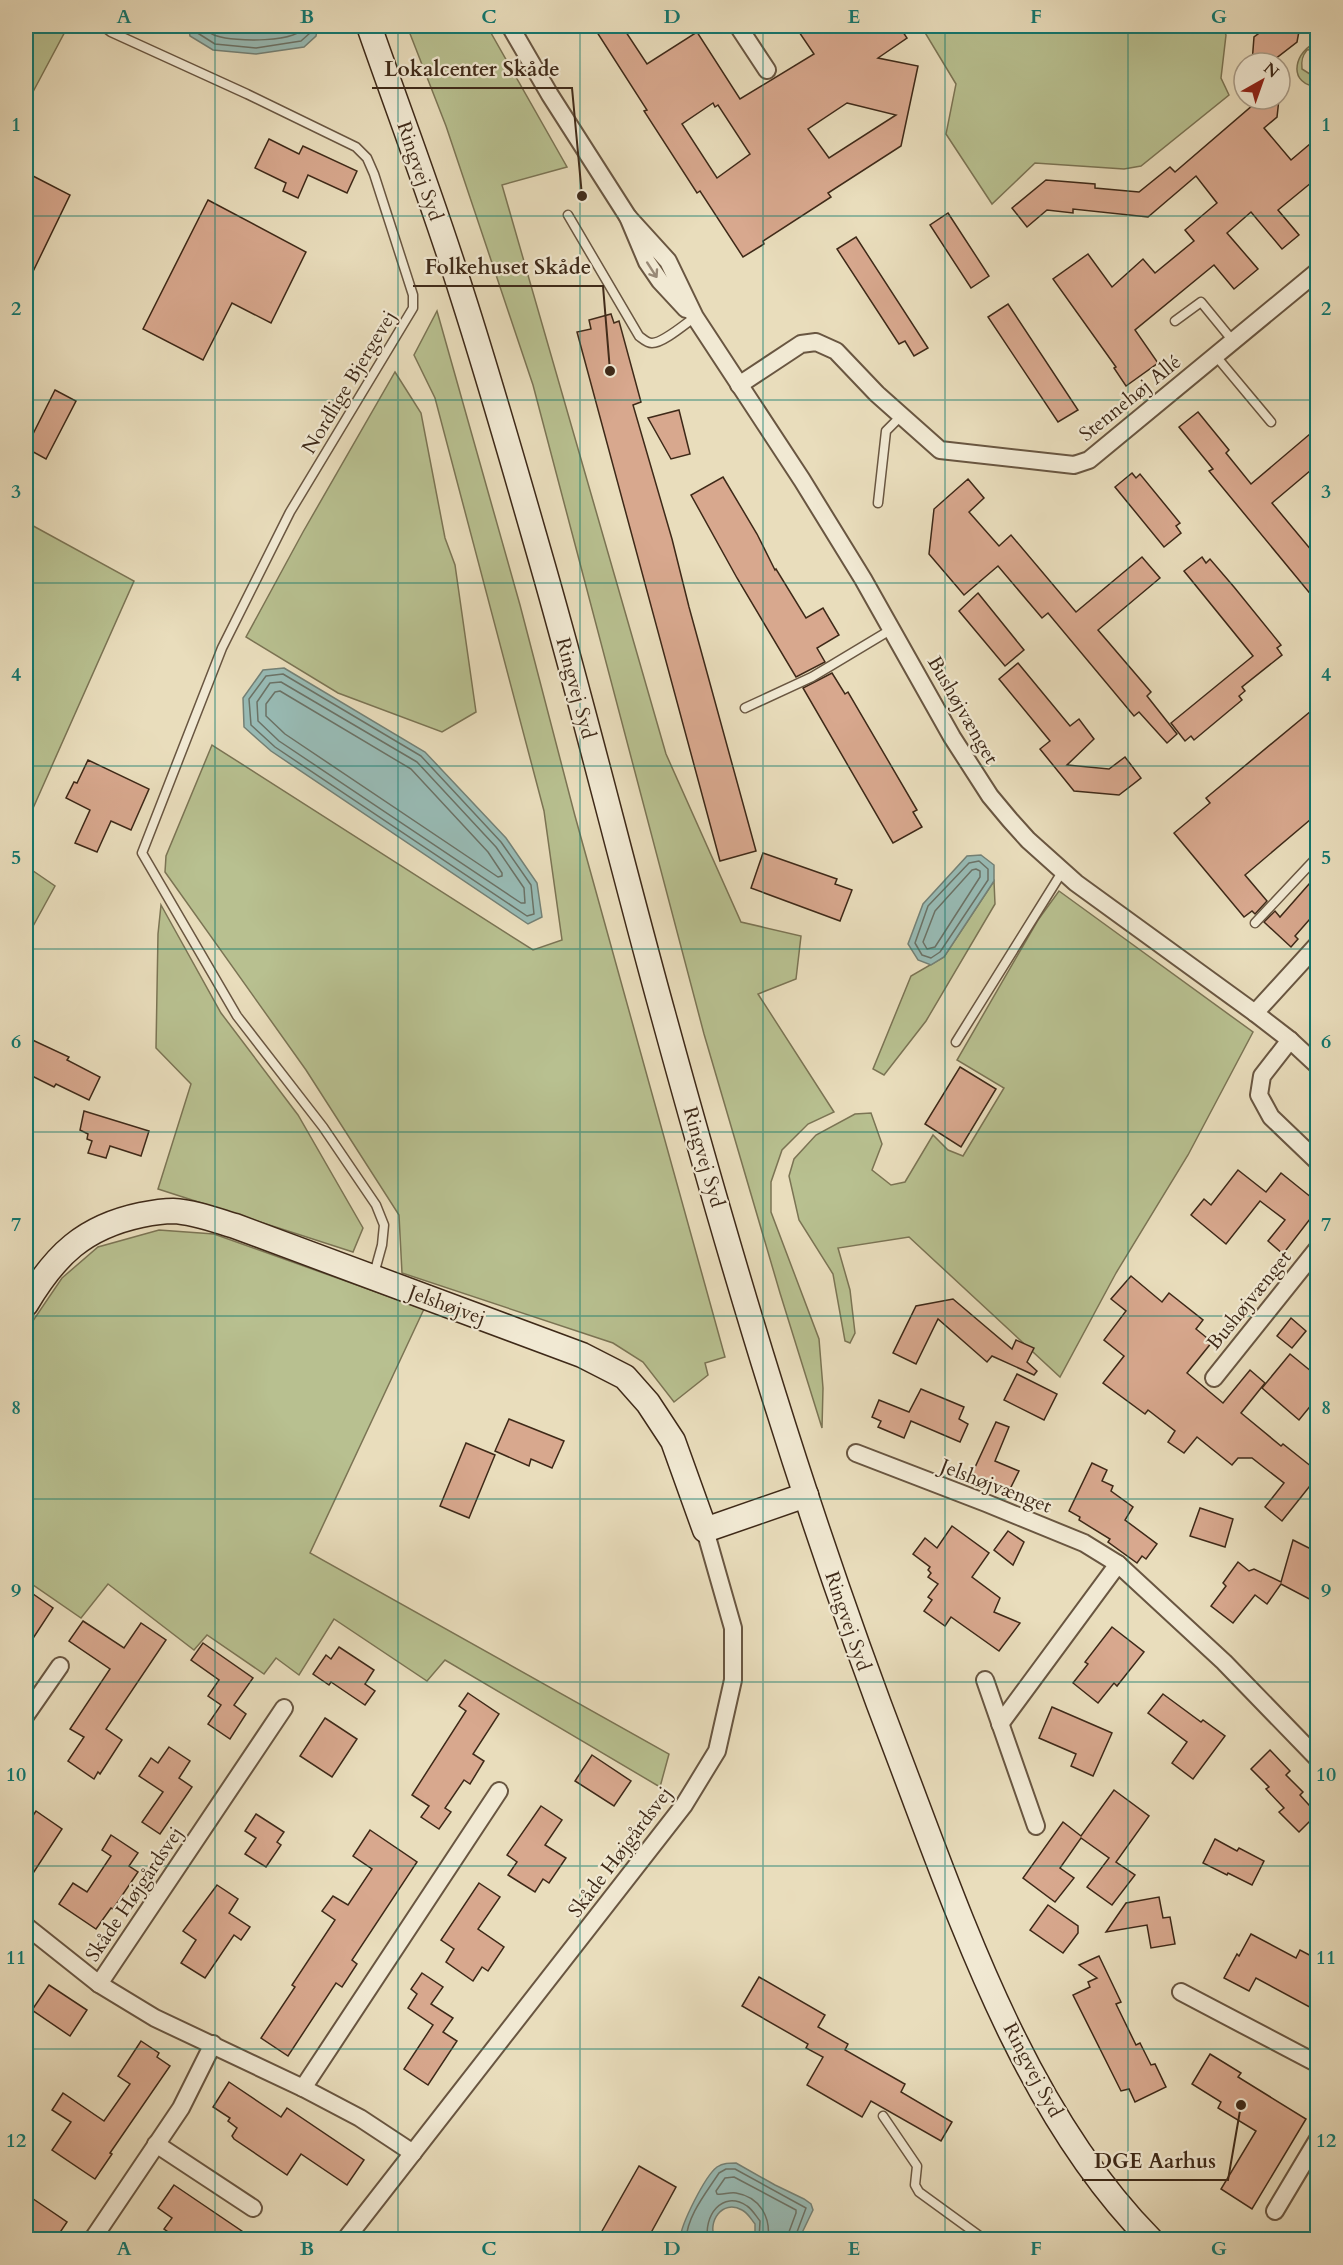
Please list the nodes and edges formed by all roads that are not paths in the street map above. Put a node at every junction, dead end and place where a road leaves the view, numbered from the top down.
1 (104, 26) edge
2 (369, 26) edge
3 (738, 26) edge
4 (516, 28) edge
5 (767, 70) dead end
6 (568, 215) dead end
7 (1317, 271) edge
8 (695, 318) junction
9 (1175, 321) dead end
10 (1233, 341) junction
11 (1215, 355) junction
12 (739, 385) junction
13 (902, 416) junction
14 (1272, 422) dead end
15 (878, 503) dead end
16 (892, 629) junction
17 (745, 708) dead end
18 (1317, 856) edge
19 (1062, 872) junction
20 (1255, 923) dead end
21 (1317, 944) edge
22 (1256, 1013) junction
23 (1290, 1040) junction
24 (956, 1042) dead end
25 (1317, 1066) edge
26 (1317, 1162) edge
27 (1317, 1248) edge
28 (373, 1277) junction
29 (26, 1304) edge
30 (1214, 1378) dead end
31 (856, 1453) dead end
32 (806, 1496) junction
33 (705, 1530) junction
34 (1118, 1564) junction
35 (60, 1666) dead end
36 (985, 1680) dead end
37 (284, 1708) dead end
38 (26, 1715) edge
39 (1000, 1724) junction
40 (1317, 1759) edge
41 (499, 1791) dead end
42 (1036, 1826) dead end
43 (26, 1928) edge
44 (99, 1984) junction
45 (1181, 1992) dead end
46 (213, 2044) junction
47 (1317, 2064) edge
48 (303, 2088) junction
49 (883, 2116) dead end
50 (1317, 2139) edge
51 (156, 2144) junction
52 (413, 2153) junction
53 (253, 2208) dead end
54 (1275, 2211) dead end
55 (92, 2240) edge
56 (345, 2240) edge
57 (985, 2240) edge
58 (1151, 2240) edge

1 - 28 lane, Nordlige Bjergevej
2 - 32 main road, Ringvej Syd
3 - 5 street
4 - 8 street, Bushøjvænget
6 - 8 lane
7 - 10 street, Stennehøj Allé
8 - 12 street, Bushøjvænget
9 - 10 lane
10 - 11 street, Stennehøj Allé
11 - 13 street, Stennehøj Allé
11 - 14 lane
12 - 13 street, Stennehøj Allé
12 - 16 street, Bushøjvænget
13 - 15 lane
16 - 17 lane
16 - 19 street, Bushøjvænget
18 - 20 lane
19 - 22 street, Bushøjvænget
19 - 24 lane
21 - 22 street
22 - 23 street, Bushøjvænget
23 - 25 street, Bushøjvænget
23 - 26 street
27 - 30 street, Bushøjvænget
28 - 29 main road, Jelshøjvej
28 - 33 main road, Jelshøjvej
31 - 34 street, Jelshøjvænget
32 - 33 main road
32 - 58 main road, Ringvej Syd
33 - 52 street, Skåde Højgårdsvej
34 - 39 street
34 - 40 street, Jelshøjvænget
35 - 38 street
36 - 39 street
37 - 44 street, Skåde Højgårdsvej
39 - 42 street
41 - 48 street
43 - 44 street, Skåde Højgårdsvej
44 - 46 street, Skåde Højgårdsvej
45 - 47 street
46 - 48 street, Skåde Højgårdsvej
46 - 51 street
48 - 52 street, Skåde Højgårdsvej
49 - 57 lane
50 - 54 street
51 - 53 street
51 - 55 street
52 - 56 street, Skåde Højgårdsvej

